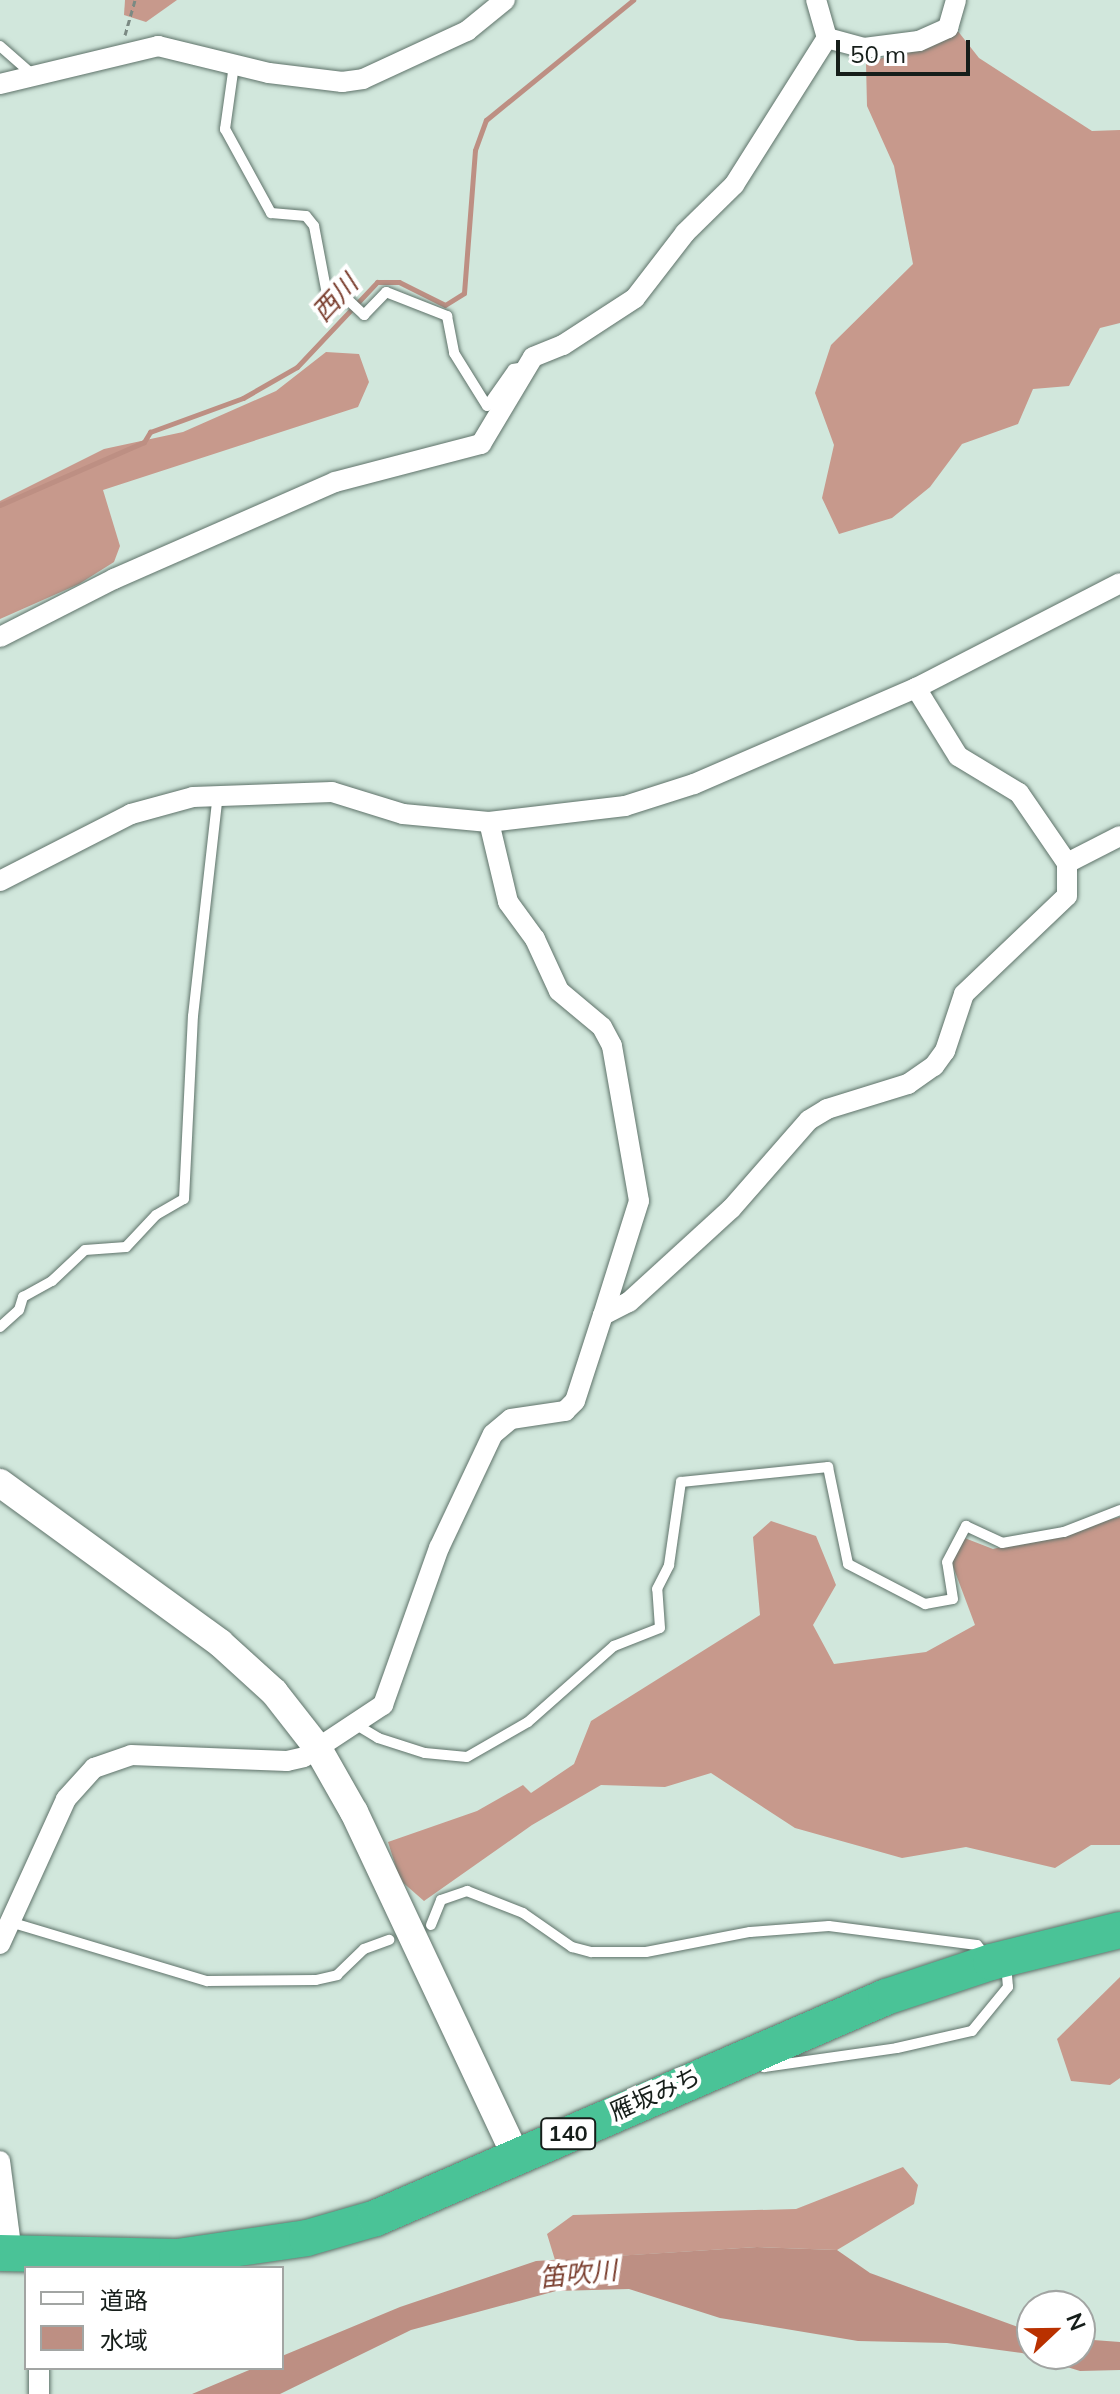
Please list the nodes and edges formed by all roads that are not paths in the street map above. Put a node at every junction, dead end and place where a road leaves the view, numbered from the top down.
1 (505, 0) edge
2 (816, 0) edge
3 (956, 0) edge
4 (827, 38) junction
5 (0, 46) edge
6 (234, 65) junction
7 (35, 76) junction
8 (0, 84) edge
9 (524, 367) junction
10 (1120, 583) edge
11 (0, 637) edge
12 (916, 688) junction
13 (218, 794) junction
14 (489, 822) junction
15 (1120, 836) edge
16 (1067, 863) junction
17 (0, 881) edge
18 (603, 1315) junction
19 (0, 1327) edge
20 (0, 1483) edge
21 (1120, 1510) edge
22 (355, 1724) junction
23 (317, 1747) junction
24 (4, 1920) edge
25 (431, 1925) dead end
26 (1120, 1930) edge
27 (389, 1940) dead end
28 (0, 1944) edge
29 (998, 1960) junction
30 (752, 2051) junction
31 (516, 2157) junction
32 (0, 2161) edge
33 (22, 2257) edge
34 (39, 2370) edge
35 (39, 2394) edge

1 - 6 street
2 - 4 street
3 - 4 street
4 - 9 street
5 - 7 lane
6 - 7 street
6 - 9 lane
7 - 8 street
9 - 11 street
10 - 12 street
12 - 14 street
12 - 16 street
13 - 14 street
13 - 17 street
13 - 19 lane
14 - 18 street
15 - 16 street
16 - 18 street
18 - 22 street
20 - 23 street
21 - 22 lane
22 - 23 street
23 - 24 street
23 - 31 street
24 - 27 lane
24 - 28 street
25 - 29 lane
26 - 29 highway, 雁坂みち / 140
29 - 30 highway, 雁坂みち / 140
29 - 30 lane
30 - 31 highway, 雁坂みち / 140
31 - 33 highway, 雁坂みち / 140
32 - 33 street
34 - 35 street

